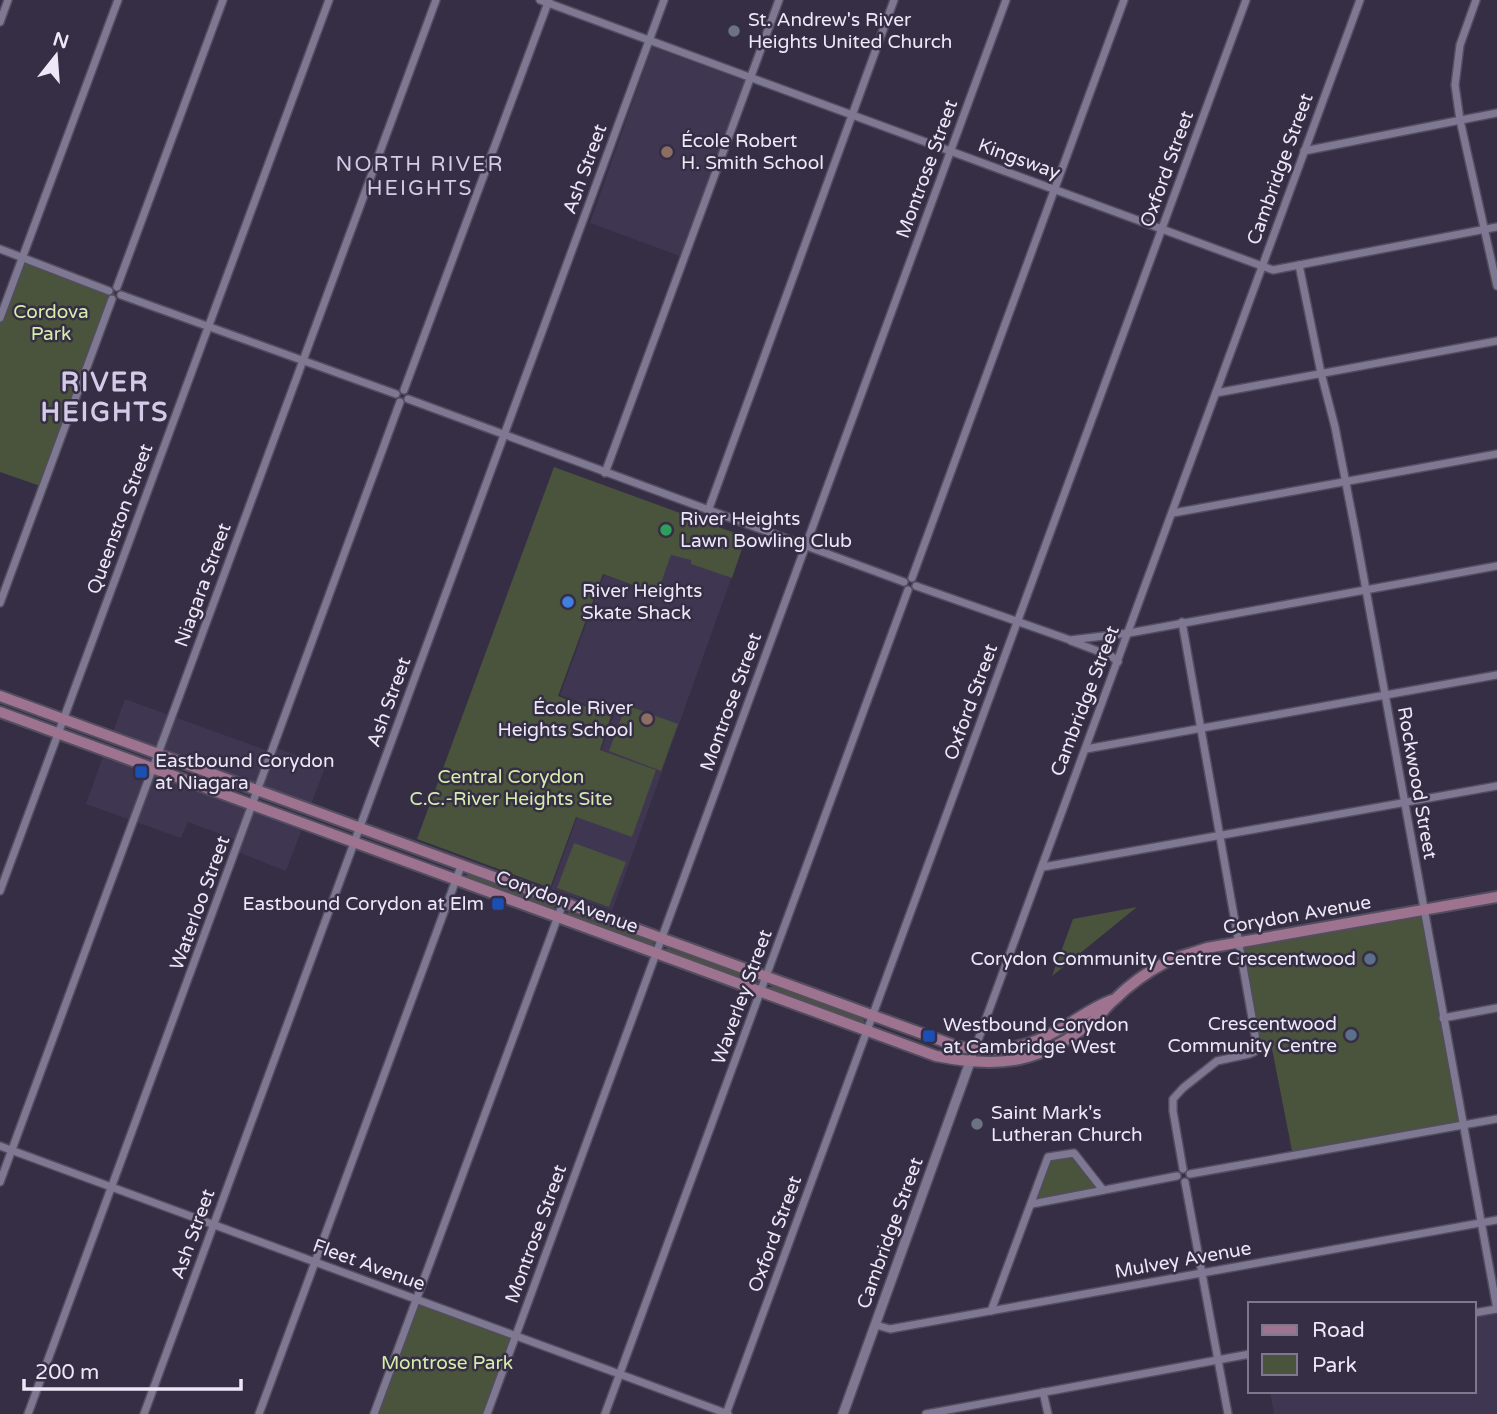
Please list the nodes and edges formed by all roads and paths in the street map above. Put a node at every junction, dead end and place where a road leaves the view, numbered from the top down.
1 (8, 0) edge
2 (118, 0) edge
3 (223, 0) edge
4 (330, 0) edge
5 (436, 0) edge
6 (664, 0) edge
7 (779, 0) edge
8 (894, 0) edge
9 (1006, 0) edge
10 (1125, 0) edge
11 (1246, 0) edge
12 (1360, 0) edge
13 (1476, 0) edge
14 (546, 1) edge
15 (0, 22) edge
16 (649, 40) junction
17 (751, 77) junction
18 (1497, 113) edge
19 (852, 114) junction
20 (1460, 120) junction
21 (951, 150) junction
22 (1304, 152) junction
23 (1055, 189) junction
24 (1162, 228) junction
25 (1497, 228) edge
26 (1485, 230) junction
27 (0, 249) edge
28 (22, 257) junction
29 (1298, 265) junction
30 (1263, 266) junction
31 (1497, 286) edge
32 (117, 287) junction
33 (108, 290) junction
34 (121, 295) junction
35 (112, 299) junction
36 (0, 318) edge
37 (208, 326) junction
38 (1497, 341) edge
39 (303, 361) junction
40 (1321, 373) junction
41 (404, 390) junction
42 (1216, 393) junction
43 (396, 394) junction
44 (408, 399) junction
45 (400, 402) junction
46 (504, 436) junction
47 (1497, 454) edge
48 (605, 473) junction
49 (1346, 481) junction
50 (708, 511) junction
51 (1172, 513) junction
52 (805, 546) junction
53 (1497, 566) edge
54 (912, 578) junction
55 (904, 582) junction
56 (916, 586) junction
57 (908, 590) junction
58 (1367, 590) junction
59 (0, 603) edge
60 (1136, 613) junction
61 (1182, 622) junction
62 (1017, 623) junction
63 (1148, 629) junction
64 (1129, 633) junction
65 (1070, 640) junction
66 (1118, 662) junction
67 (1497, 675) edge
68 (1385, 695) junction
69 (0, 696) edge
70 (0, 712) edge
71 (64, 720) junction
72 (1200, 728) junction
73 (58, 734) junction
74 (1086, 749) junction
75 (157, 754) junction
76 (152, 768) junction
77 (1497, 786) edge
78 (257, 791) junction
79 (1404, 802) junction
80 (252, 805) junction
81 (359, 828) junction
82 (1219, 836) junction
83 (354, 842) junction
84 (461, 866) junction
85 (1043, 867) junction
86 (456, 880) junction
87 (0, 891) edge
88 (1497, 897) edge
89 (563, 903) junction
90 (1424, 910) junction
91 (557, 917) junction
92 (662, 939) junction
93 (1239, 943) junction
94 (656, 953) junction
95 (765, 978) junction
96 (760, 991) junction
97 (1115, 999) junction
98 (1497, 1008) edge
99 (872, 1017) junction
100 (1443, 1018) junction
101 (867, 1031) junction
102 (975, 1050) junction
103 (970, 1062) junction
104 (1497, 1119) edge
105 (1463, 1124) junction
106 (0, 1146) edge
107 (12, 1150) junction
108 (1183, 1169) junction
109 (1190, 1174) junction
110 (1177, 1177) junction
111 (0, 1182) edge
112 (1185, 1182) junction
113 (112, 1187) junction
114 (1103, 1190) junction
115 (1032, 1204) junction
116 (1497, 1220) edge
117 (1482, 1222) junction
118 (213, 1224) junction
119 (315, 1262) junction
120 (1202, 1273) junction
121 (417, 1299) junction
122 (1497, 1309) edge
123 (991, 1311) junction
124 (1476, 1313) edge
125 (876, 1325) junction
126 (516, 1336) junction
127 (1248, 1354) edge
128 (1217, 1359) junction
129 (620, 1374) junction
130 (1043, 1392) junction
131 (28, 1414) edge
132 (144, 1414) edge
133 (259, 1414) edge
134 (374, 1414) edge
135 (487, 1414) edge
136 (605, 1414) edge
137 (726, 1414) edge
138 (843, 1414) edge
139 (926, 1414) edge
140 (1048, 1414) edge
141 (1228, 1414) edge

1 - 15 street
2 - 28 street
3 - 32 street
4 - 37 street, Queenston Street
5 - 39 street, Niagara Street
6 - 16 street, Ash Street
7 - 17 street
8 - 19 street
9 - 21 street, Montrose Street
10 - 23 street
11 - 24 street, Oxford Street
12 - 22 street, Cambridge Street
13 - 20 street
14 - 16 street, Kingsway
14 - 41 street
16 - 17 street, Kingsway
16 - 46 street, Ash Street
17 - 19 street, Kingsway
17 - 48 street
18 - 20 street
19 - 21 street, Kingsway
19 - 50 street
20 - 22 street
20 - 26 street
21 - 23 street, Kingsway
21 - 52 street, Montrose Street
22 - 30 street, Cambridge Street
23 - 24 street, Kingsway
23 - 54 street
24 - 30 street, Kingsway
24 - 62 street, Oxford Street
25 - 26 street, Kingsway
26 - 29 street, Kingsway
26 - 31 street
27 - 28 street
28 - 33 street
28 - 36 street
29 - 30 street, Kingsway
29 - 40 street, Rockwood Street
30 - 42 street, Cambridge Street
32 - 33 street
32 - 34 street
33 - 35 street
34 - 35 street
34 - 37 street
35 - 59 street
37 - 39 street
37 - 71 street, Queenston Street
38 - 40 street
39 - 43 street
39 - 75 street, Niagara Street
40 - 42 street
40 - 49 street, Rockwood Street
41 - 43 street
41 - 44 street
42 - 51 street, Cambridge Street
43 - 45 street
44 - 45 street
44 - 46 street
45 - 78 street, Waterloo Street
46 - 48 street
46 - 81 street, Ash Street
47 - 49 street
48 - 50 street
49 - 51 street
49 - 58 street, Rockwood Street
50 - 52 street
51 - 60 street, Cambridge Street
52 - 55 street
52 - 92 street, Montrose Street
53 - 58 street
54 - 55 street
54 - 56 street
55 - 57 street
56 - 57 street
56 - 62 street
57 - 95 street, Waverley Street
58 - 61 street
58 - 68 street, Rockwood Street
60 - 63 street
60 - 64 street, Cambridge Street
61 - 63 street
61 - 72 street
62 - 65 street
62 - 99 street, Oxford Street
63 - 64 street
64 - 65 street
64 - 66 street, Cambridge Street
65 - 66 street
66 - 74 street, Cambridge Street
67 - 68 street
68 - 72 street
68 - 79 street, Rockwood Street
69 - 71 main road, Corydon Avenue
70 - 73 main road, Corydon Avenue
71 - 73 street, Queenston Street
71 - 75 main road, Corydon Avenue
72 - 74 street
72 - 82 street
73 - 76 main road, Corydon Avenue
73 - 87 street, Queenston Street
74 - 85 street, Cambridge Street
75 - 76 street, Niagara Street
75 - 78 main road, Corydon Avenue
76 - 80 main road, Corydon Avenue
76 - 107 street, Niagara Street
77 - 79 street
78 - 80 street, Waterloo Street
78 - 81 main road, Corydon Avenue
79 - 82 street
79 - 90 street, Rockwood Street
80 - 83 main road, Corydon Avenue
80 - 113 street, Waterloo Street
81 - 83 street, Ash Street
81 - 84 main road, Corydon Avenue
82 - 85 street
82 - 93 street
83 - 86 main road, Corydon Avenue
83 - 118 street, Ash Street
84 - 86 street
84 - 89 main road, Corydon Avenue
85 - 102 street, Cambridge Street
86 - 91 main road, Corydon Avenue
86 - 119 street
88 - 90 main road, Corydon Avenue
89 - 91 street
89 - 92 main road, Corydon Avenue
90 - 93 main road, Corydon Avenue
90 - 100 street, Rockwood Street
91 - 94 main road, Corydon Avenue
91 - 121 street
92 - 94 street, Montrose Street
92 - 95 main road, Corydon Avenue
93 - 97 main road, Corydon Avenue
93 - 108 street
94 - 96 main road, Corydon Avenue
94 - 126 street, Montrose Street
95 - 96 street, Waverley Street
95 - 99 main road, Corydon Avenue
96 - 101 main road, Corydon Avenue
96 - 129 street, Waverley Street
97 - 102 main road, Corydon Avenue
97 - 103 main road, Corydon Avenue
98 - 100 street
99 - 101 street, Oxford Street
99 - 102 main road, Corydon Avenue
100 - 105 street, Rockwood Street
101 - 103 main road, Corydon Avenue
101 - 137 street, Oxford Street
102 - 103 street, Cambridge Street
103 - 125 street, Cambridge Street
104 - 105 street
105 - 109 street
105 - 117 street, Rockwood Street
106 - 107 street, Fleet Avenue
107 - 111 street, Niagara Street
107 - 113 street, Fleet Avenue
108 - 109 street
108 - 110 street
109 - 112 street
110 - 112 street
110 - 114 street
112 - 120 street
113 - 118 street, Fleet Avenue
113 - 131 street, Waterloo Street
114 - 115 street
114 - 115 street
115 - 123 street
116 - 117 street, Mulvey Avenue
117 - 120 street, Mulvey Avenue
117 - 122 street, Rockwood Street
118 - 119 street, Fleet Avenue
118 - 132 street, Ash Street
119 - 121 street, Fleet Avenue
119 - 133 street
120 - 123 street, Mulvey Avenue
120 - 128 street
121 - 126 street, Fleet Avenue
121 - 134 street
122 - 124 street
123 - 125 street, Mulvey Avenue
125 - 138 street, Cambridge Street
126 - 129 street, Fleet Avenue
126 - 135 street, Montrose Street
127 - 128 street
128 - 130 street
128 - 141 street
129 - 136 street, Waverley Street
129 - 137 street, Fleet Avenue
130 - 139 street
130 - 140 street

